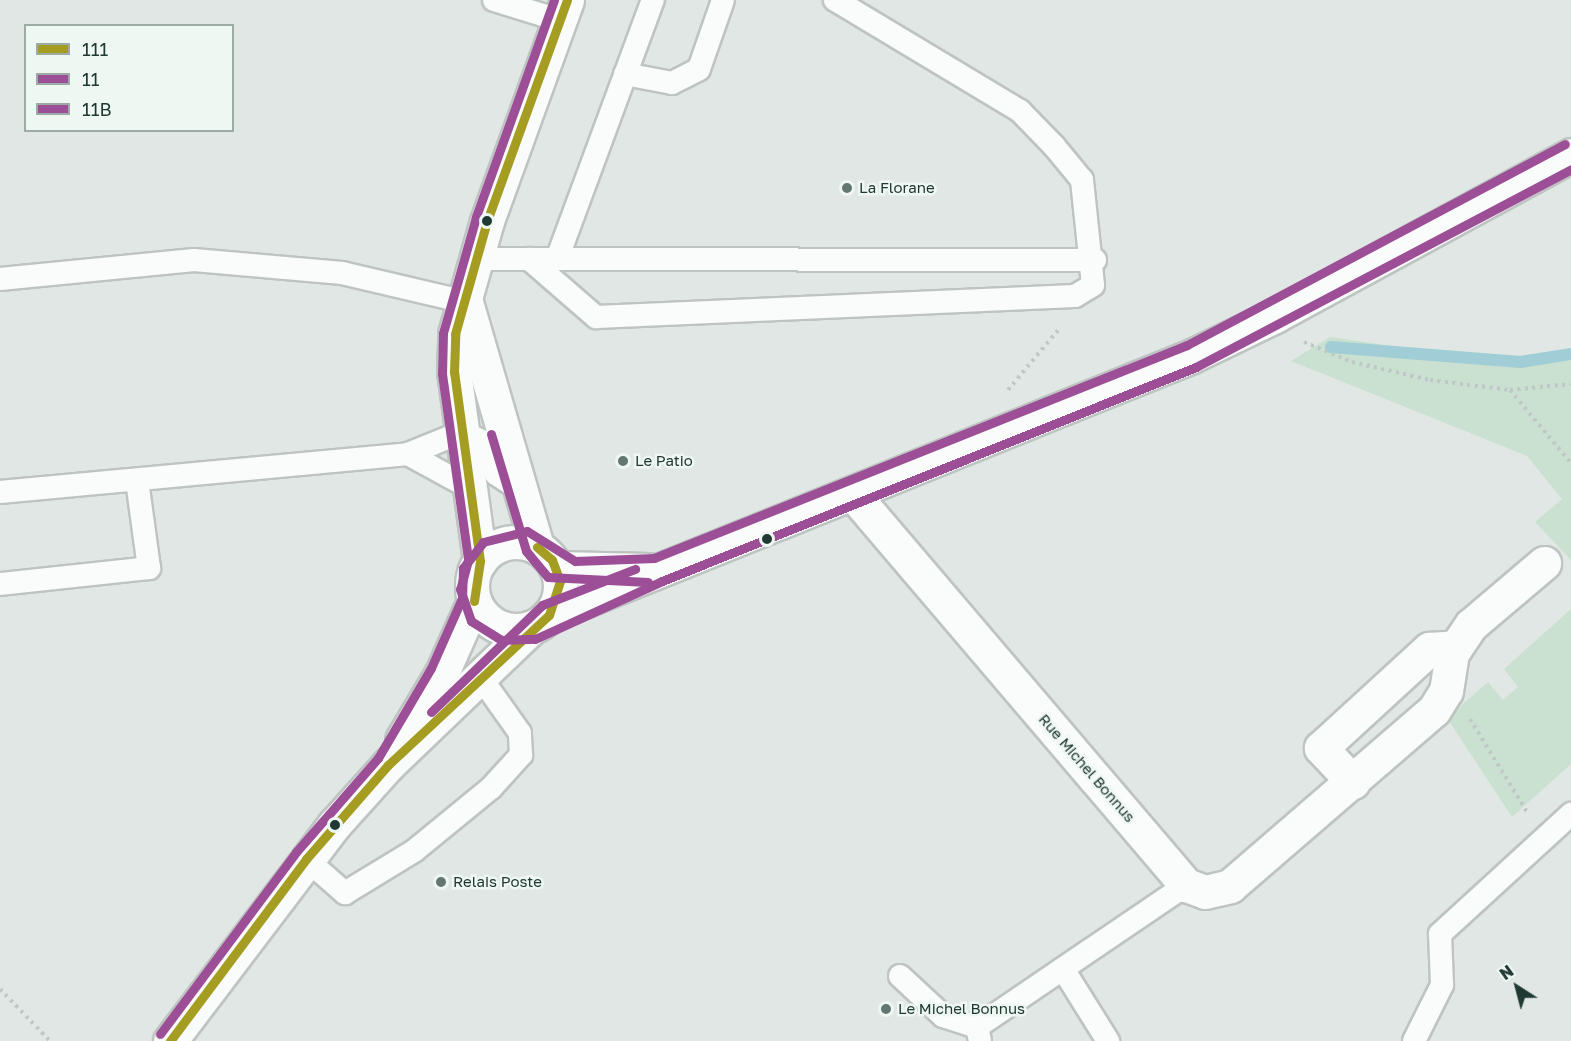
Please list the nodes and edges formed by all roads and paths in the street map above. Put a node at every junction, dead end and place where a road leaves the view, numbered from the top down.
1 (494, 0) edge
2 (653, 0) edge
3 (723, 0) edge
4 (835, 0) edge
5 (563, 10) edge
6 (625, 74) junction
7 (1571, 155) edge
8 (475, 259) junction
9 (529, 259) junction
10 (557, 259) junction
11 (1095, 260) junction
12 (0, 279) edge
13 (466, 302) junction
14 (1275, 316) junction
15 (1062, 326) dead end
16 (1571, 384) edge
17 (1510, 390) junction
18 (462, 432) junction
19 (1000, 436) junction
20 (408, 454) junction
21 (1571, 463) edge
22 (137, 480) junction
23 (516, 487) junction
24 (470, 488) junction
25 (0, 492) edge
26 (853, 494) junction
27 (546, 558) junction
28 (480, 561) junction
29 (1544, 563) dead end
30 (657, 570) junction
31 (0, 584) edge
32 (474, 601) junction
33 (540, 621) junction
34 (1456, 647) junction
35 (481, 678) junction
36 (1446, 691) junction
37 (388, 765) junction
38 (1353, 782) junction
39 (1571, 813) edge
40 (1537, 844) junction
41 (306, 859) junction
42 (1186, 885) junction
43 (1063, 969) junction
44 (900, 976) dead end
45 (0, 989) edge
46 (978, 1034) edge
47 (50, 1041) edge
48 (170, 1041) edge
49 (1108, 1041) edge
50 (1414, 1041) edge

1 - 5 lane
2 - 6 lane
3 - 6 lane
4 - 11 lane
5 - 8 main road
6 - 10 lane
7 - 14 main road
8 - 9 lane
8 - 13 main road
9 - 10 lane
9 - 11 lane
10 - 11 lane
12 - 13 lane
13 - 18 main road
13 - 23 main road
14 - 17 path
14 - 19 main road
15 - 19 path
16 - 17 path
17 - 21 path
18 - 20 lane
18 - 23 lane
18 - 24 main road
19 - 26 main road
20 - 22 lane
20 - 24 lane
22 - 25 lane
22 - 31 lane
23 - 27 main road
24 - 28 main road
26 - 30 main road
26 - 42 main road, Rue Michel Bonnus
27 - 28 main road
27 - 30 main road
27 - 33 main road
28 - 32 main road
29 - 34 main road
30 - 33 main road
32 - 33 main road
32 - 37 main road
33 - 35 main road
34 - 36 main road
34 - 38 main road
35 - 37 main road
35 - 41 lane
36 - 38 main road
36 - 40 path
37 - 41 main road
38 - 42 main road
39 - 40 lane
40 - 50 lane
41 - 48 main road
42 - 43 lane
43 - 46 lane
43 - 49 lane
44 - 46 lane
45 - 47 path

